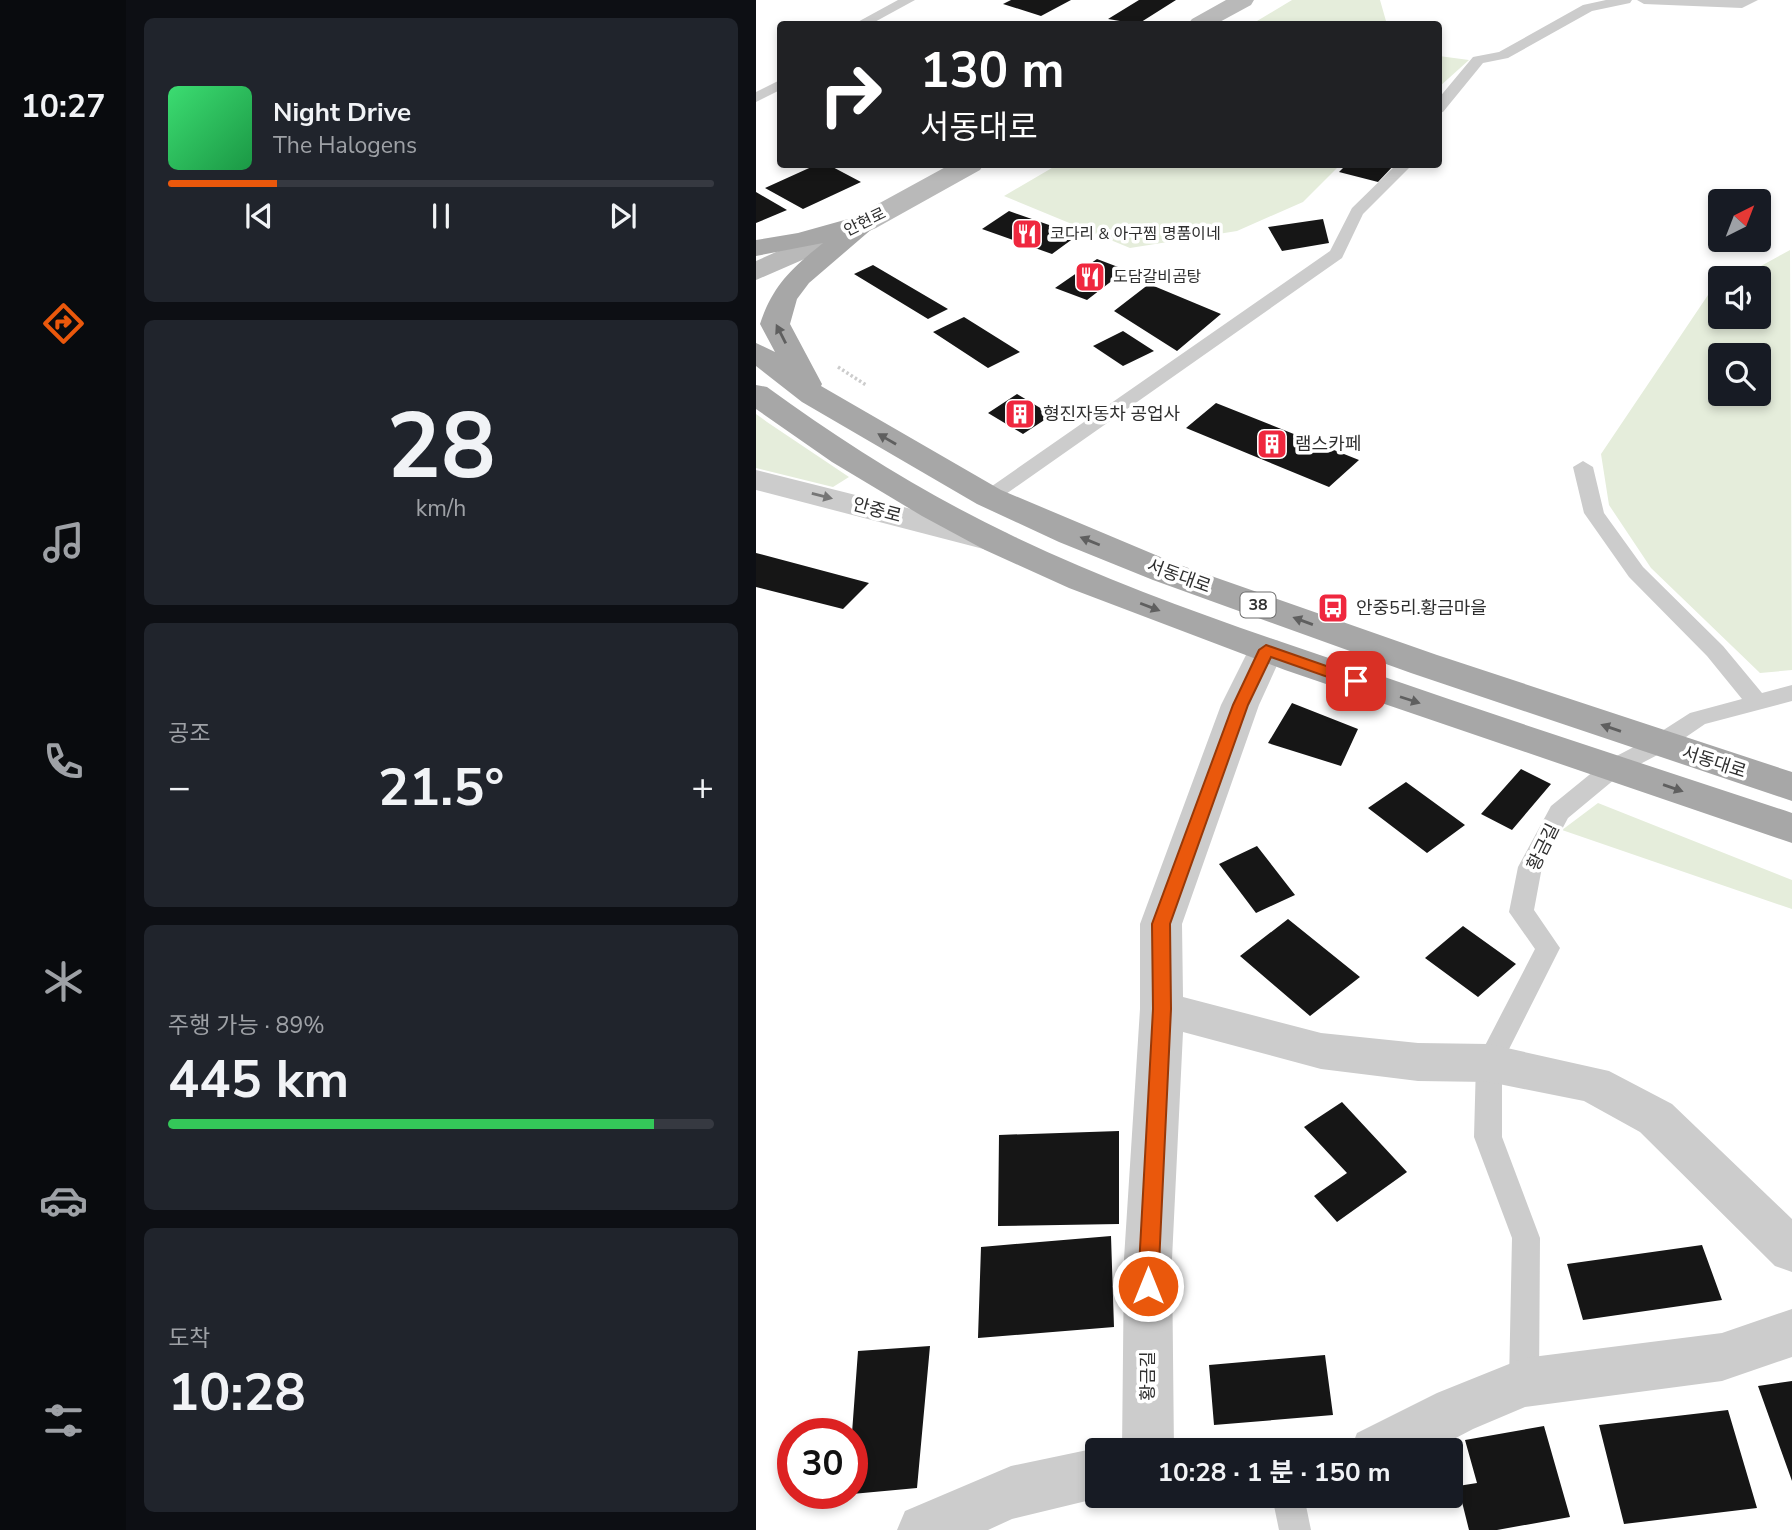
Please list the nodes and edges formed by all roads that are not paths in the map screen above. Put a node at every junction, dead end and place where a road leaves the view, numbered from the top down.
1 (908, 0) edge
2 (1625, 0) edge
3 (1644, 0) edge
4 (1751, 0) edge
5 (1239, 1) edge
6 (867, 21) edge
7 (1205, 21) edge
8 (777, 86) edge
9 (756, 98) edge
10 (1442, 104) edge
11 (964, 168) edge
12 (1403, 168) edge
13 (866, 222) junction
14 (756, 248) edge
15 (756, 272) edge
16 (756, 352) edge
17 (756, 394) edge
18 (813, 395) junction
19 (1583, 467) dead end
20 (756, 480) edge
21 (989, 497) junction
22 (997, 542) junction
23 (1266, 650) junction
24 (1792, 694) edge
25 (1756, 701) junction
26 (1659, 744) junction
27 (1613, 768) junction
28 (1792, 787) edge
29 (1792, 828) edge
30 (1162, 1009) junction
31 (1489, 1063) junction
32 (1792, 1250) edge
33 (1792, 1333) edge
34 (1524, 1383) junction
35 (1148, 1438) edge
36 (1402, 1438) edge
37 (1085, 1477) edge
38 (1290, 1508) edge
39 (924, 1530) edge
40 (1294, 1530) edge

1 - 6 lane
2 - 10 lane
3 - 4 lane
5 - 7 main road
8 - 9 lane
11 - 13 main road, 안현로
12 - 21 lane
13 - 14 main road
13 - 15 main road, 안현로
18 -> 13 main road
16 - 18 main road, 서동대로 / 38
17 - 22 main road, 38
21 -> 18 main road, 서동대로 / 38
19 - 25 lane
20 -> 22 street, 안중로
26 -> 21 main road, 서동대로 / 38
22 -> 23 main road, 38
23 -> 27 main road, 38
23 - 30 street, 황금길
24 - 25 lane
25 - 26 lane
26 - 27 lane
26 - 28 main road, 서동대로 / 38
27 -> 29 main road, 38
27 - 31 lane, 황금길
30 - 31 street
30 - 35 street, 황금길
31 - 32 street
31 - 34 lane, 황금길
33 - 34 street
34 - 36 street
37 - 39 street
38 - 40 lane

